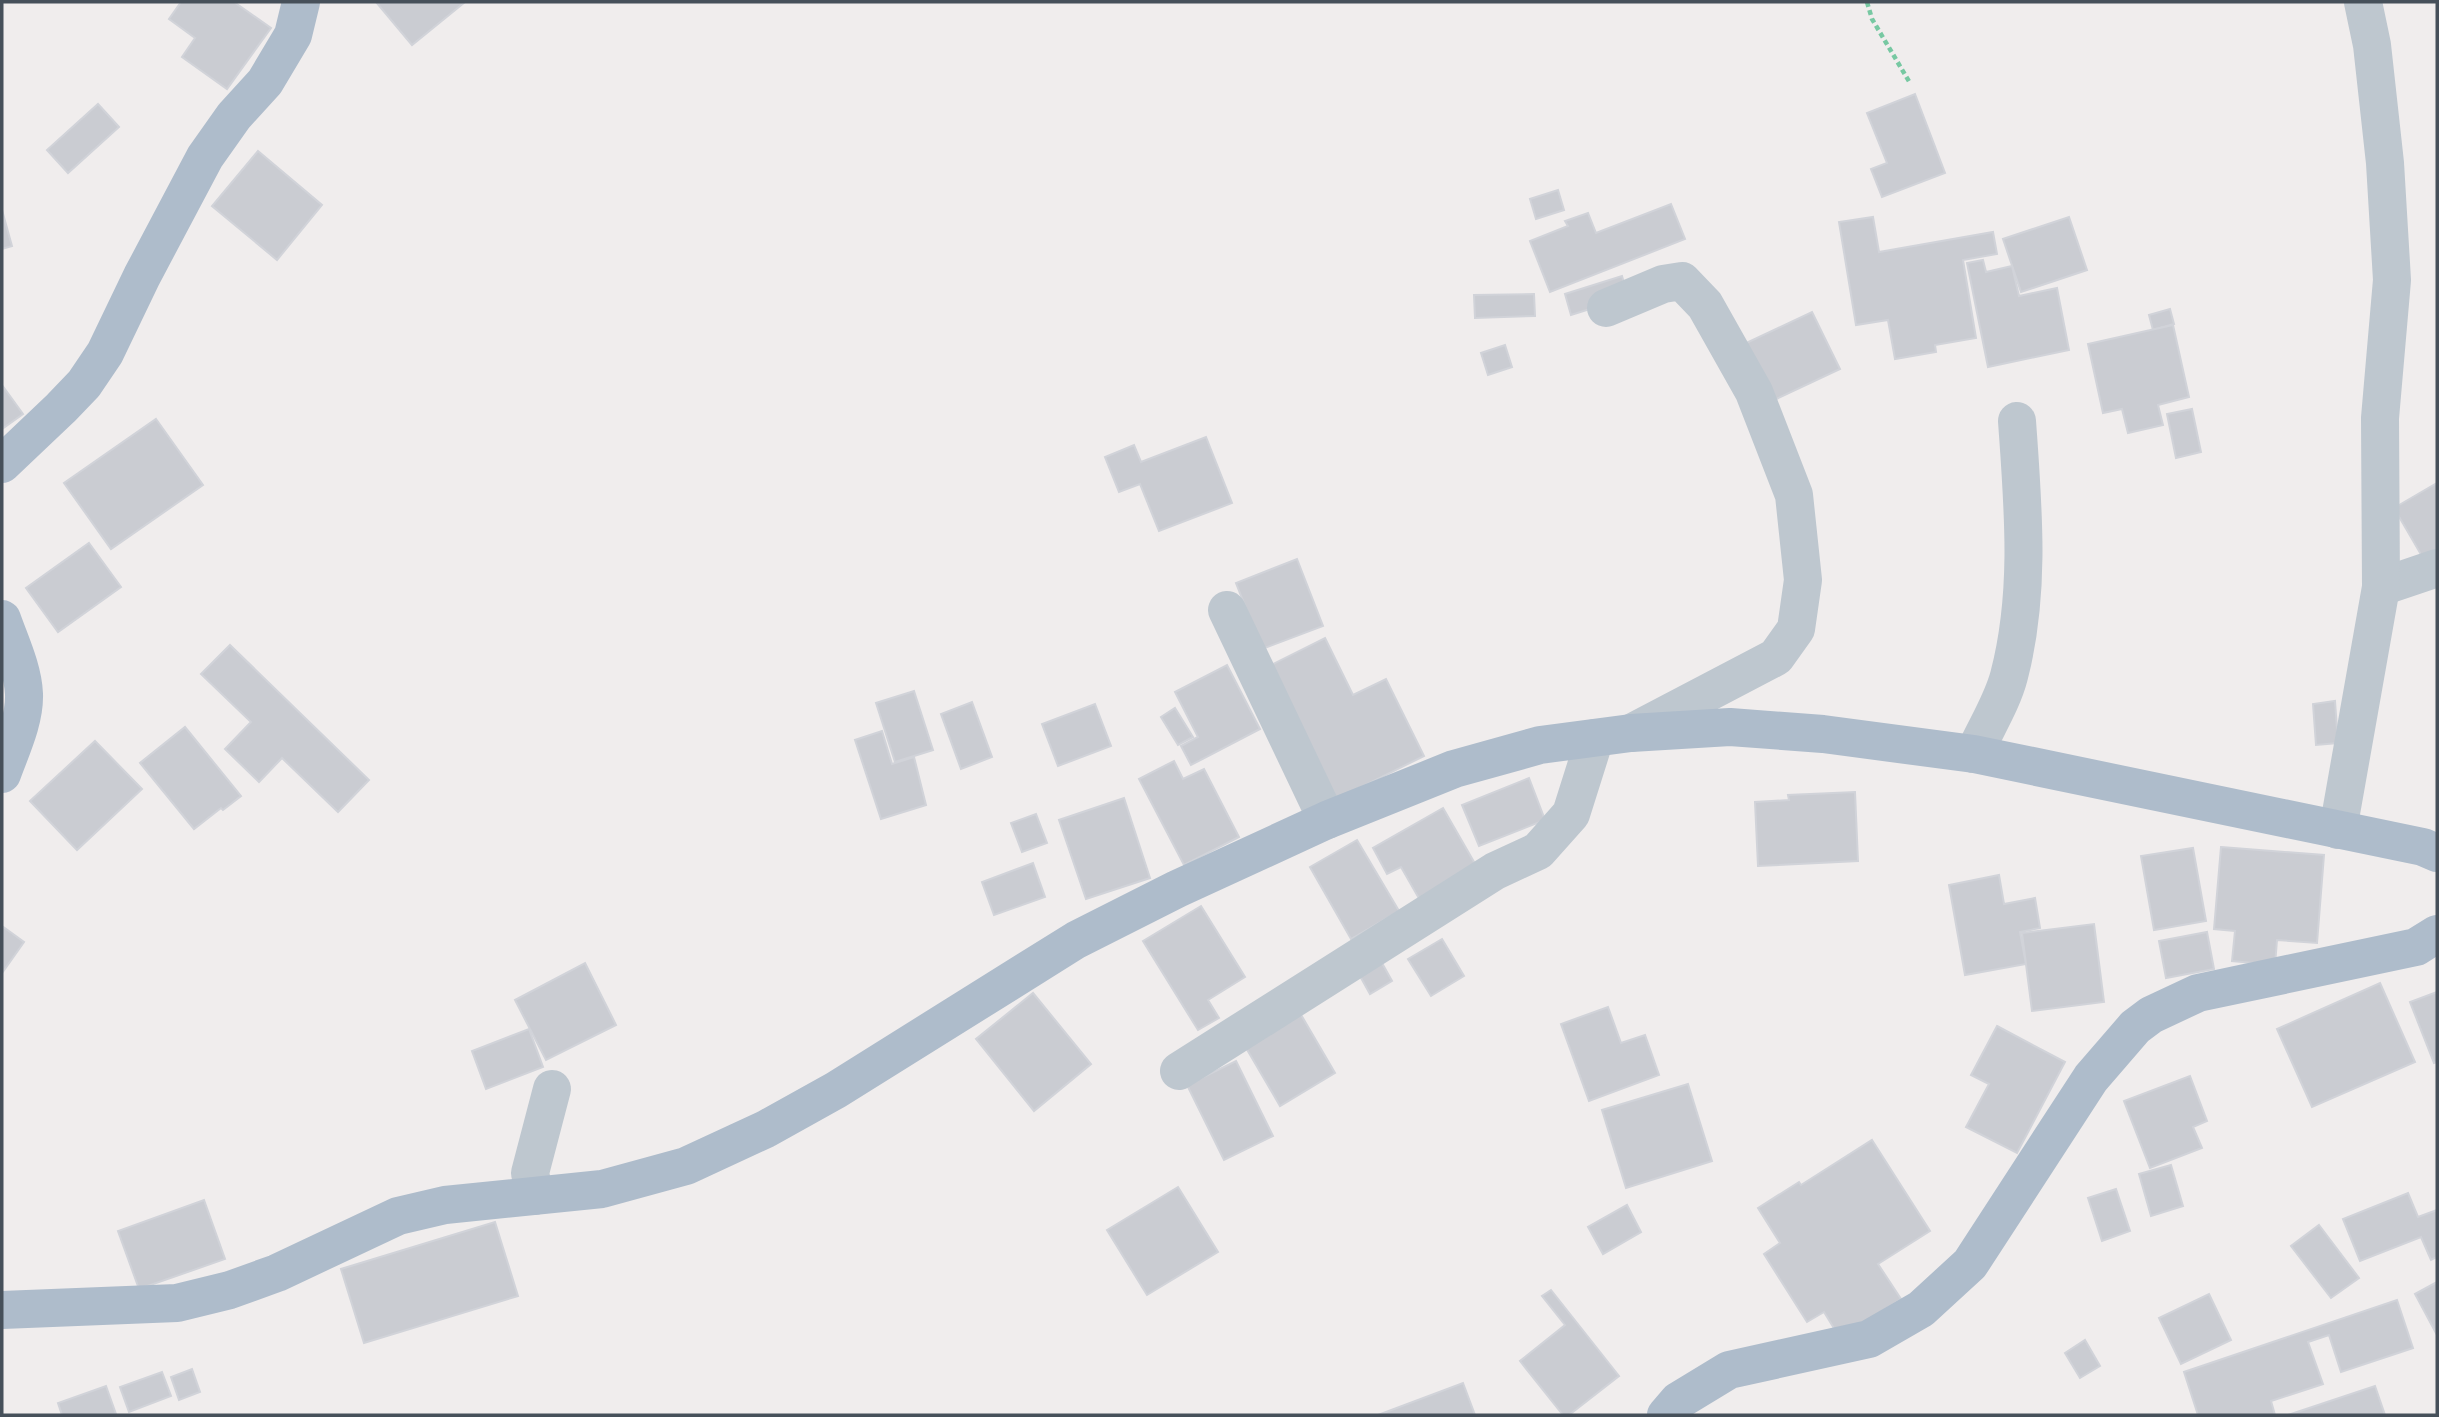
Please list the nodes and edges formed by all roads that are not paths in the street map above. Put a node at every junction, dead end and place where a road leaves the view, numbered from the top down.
1 (300, 2) edge
2 (2363, 2) edge
3 (1606, 308) dead end
4 (2017, 421) dead end
5 (2, 464) edge
6 (2437, 568) edge
7 (2381, 587) junction
8 (1227, 610) dead end
9 (2, 618) edge
10 (1613, 735) junction
11 (1974, 754) junction
12 (2, 774) edge
13 (1327, 820) junction
14 (2338, 830) junction
15 (2437, 853) edge
16 (2437, 934) edge
17 (1179, 1071) dead end
18 (552, 1089) dead end
19 (535, 1196) junction
20 (2, 1310) edge
21 (1666, 1415) edge

1 - 5 main road
2 - 7 street
3 - 10 street
4 - 11 street
6 - 7 street
7 - 14 street
8 - 13 street
9 - 12 main road
10 - 11 main road
10 - 13 main road
10 - 17 street
11 - 14 main road
13 - 19 main road
14 - 15 main road
16 - 21 main road
18 - 19 street
19 - 20 main road

